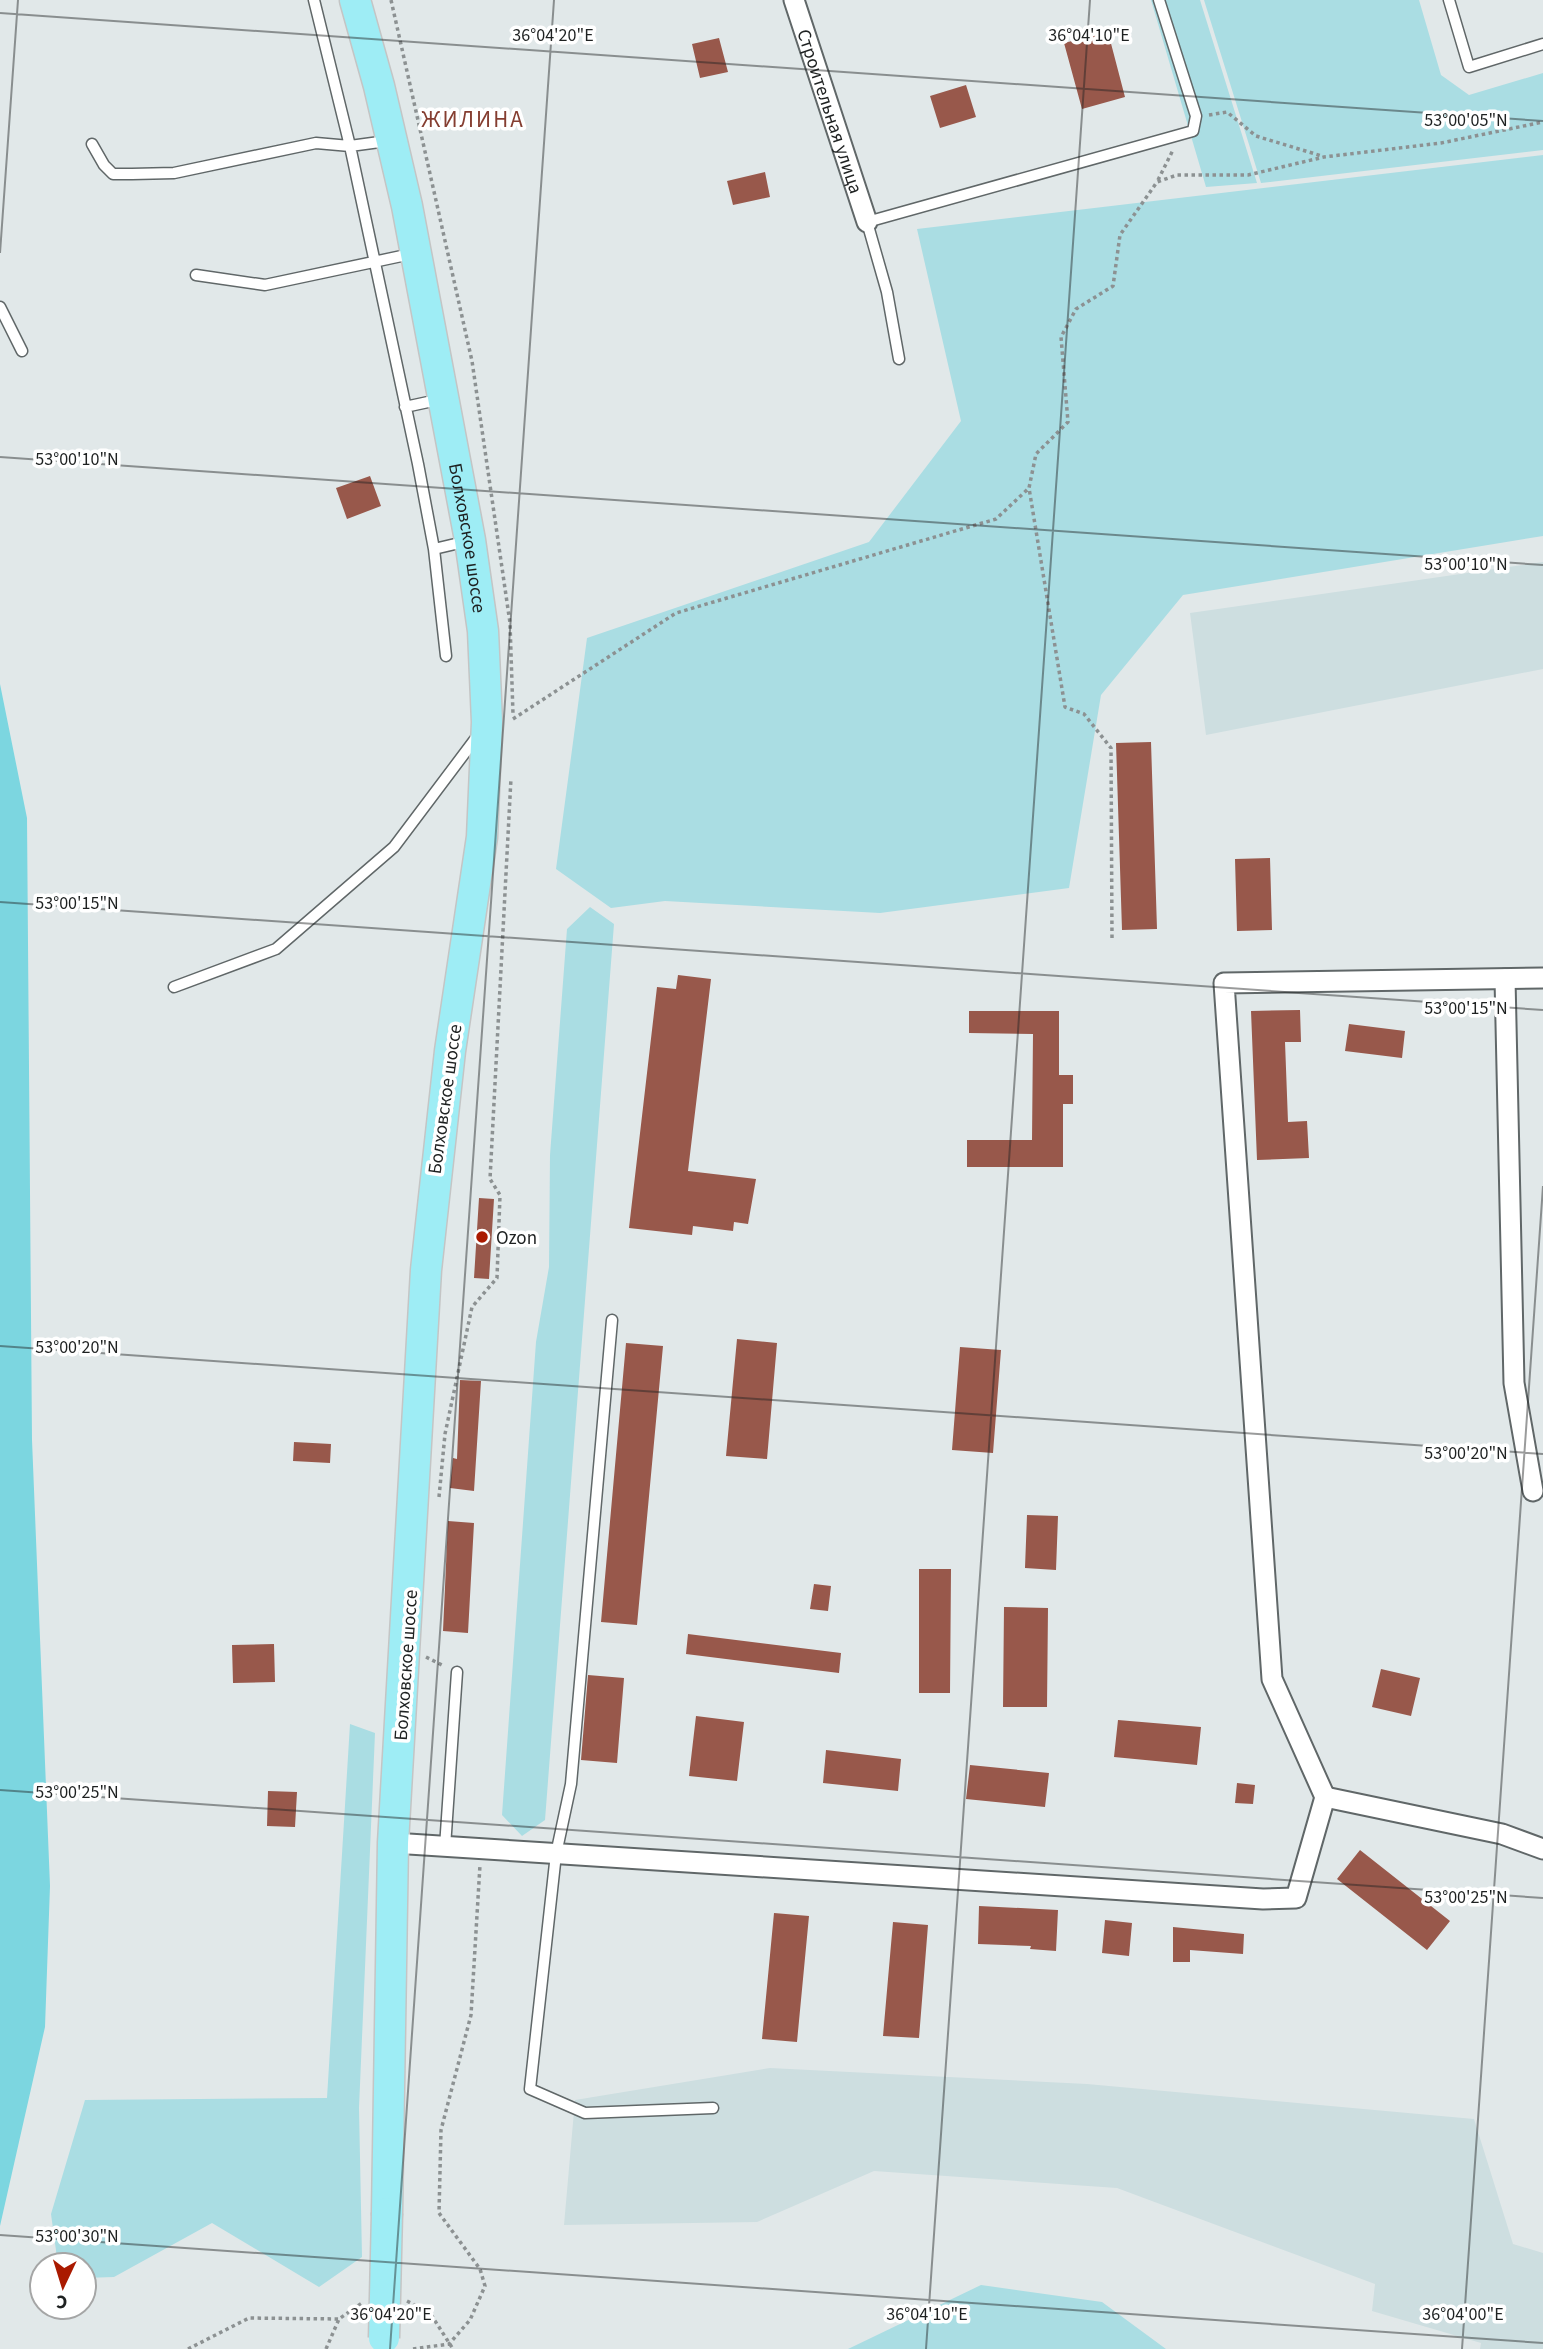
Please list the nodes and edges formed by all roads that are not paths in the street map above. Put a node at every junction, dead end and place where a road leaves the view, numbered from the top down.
1 (314, 0) edge
2 (355, 0) edge
3 (794, 0) edge
4 (1159, 0) edge
5 (1449, 0) edge
6 (1543, 44) edge
7 (391, 141) junction
8 (92, 144) dead end
9 (350, 146) junction
10 (867, 222) junction
11 (415, 253) junction
12 (373, 261) junction
13 (195, 275) dead end
14 (0, 307) edge
15 (22, 351) dead end
16 (899, 359) dead end
17 (444, 398) junction
18 (405, 407) junction
19 (470, 541) junction
20 (434, 548) junction
21 (446, 656) dead end
22 (500, 721) junction
23 (1543, 978) edge
24 (1505, 979) junction
25 (174, 987) dead end
26 (612, 1320) dead end
27 (1533, 1491) dead end
28 (457, 1672) road end
29 (1325, 1797) junction
30 (393, 1843) junction
31 (445, 1847) junction
32 (1543, 1849) edge
33 (556, 1854) junction
34 (713, 2108) dead end
35 (384, 2343) edge

1 - 9 lane
2 - 7 main road, Болховское шоссе
3 - 10 street, Строительная улица
4 - 10 lane
5 - 6 lane
7 - 9 lane
7 - 11 main road, Болховское шоссе
8 - 9 lane
9 - 12 lane
10 - 16 lane
11 - 12 lane
11 - 17 main road, Болховское шоссе
12 - 13 lane
12 - 18 lane
14 - 15 lane
17 - 18 lane
17 - 19 main road, Болховское шоссе
18 - 20 lane
19 - 20 lane
19 - 22 main road, Болховское шоссе
20 - 21 lane
22 - 25 lane
22 - 30 main road, Болховское шоссе
23 - 24 street
24 - 27 street
24 - 29 street
26 - 33 lane
28 - 31 lane
29 - 32 street
29 - 33 street
30 - 31 street
30 - 35 main road, Болховское шоссе, bridge
31 - 33 street
33 - 34 lane

